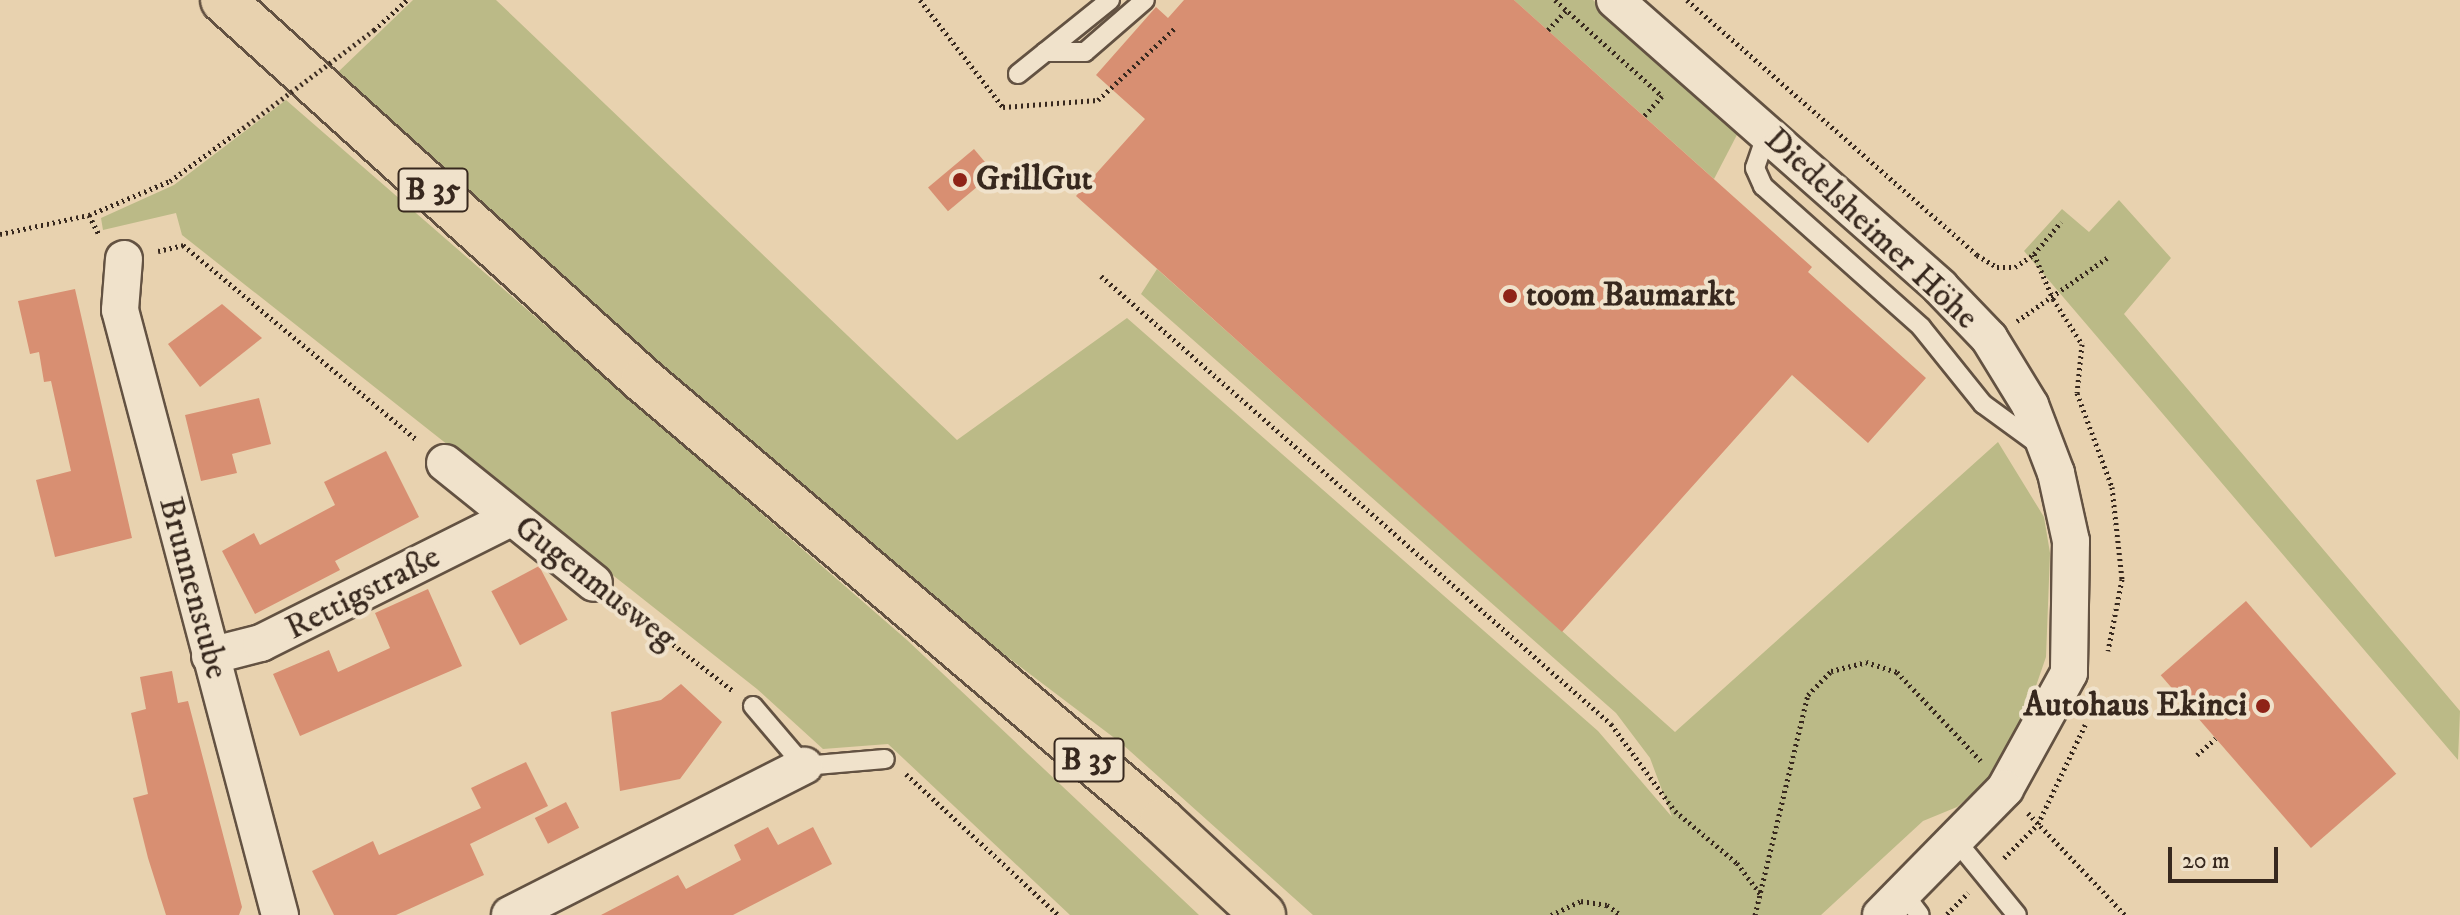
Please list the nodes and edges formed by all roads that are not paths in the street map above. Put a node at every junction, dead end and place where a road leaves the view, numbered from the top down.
1 (223, 0) edge
2 (1110, 0) edge
3 (1145, 0) edge
4 (1615, 0) edge
5 (1045, 52) junction
6 (1018, 74) dead end
7 (1767, 133) junction
8 (124, 259) road end
9 (2048, 451) junction
10 (445, 463) road end
11 (511, 518) junction
12 (594, 583) road end
13 (210, 656) junction
14 (753, 706) road end
15 (885, 759) road end
16 (804, 766) junction
17 (1958, 843) junction
18 (1901, 908) edge
19 (280, 915) edge
20 (510, 915) edge
21 (1263, 915) edge
22 (2017, 915) edge

1 - 21 main road, B 35
2 - 5 lane
3 - 5 lane
4 - 7 street, Diedelsheimer Höhe
5 - 6 lane
7 - 9 street, Diedelsheimer Höhe
7 - 9 lane
8 - 13 street, Brunnenstube
9 - 17 street, Diedelsheimer Höhe
10 - 11 street, Gugenmusweg
11 - 12 street, Gugenmusweg
11 - 13 street, Rettigstraße
13 - 19 street, Brunnenstube
14 - 16 lane
15 - 16 lane
16 - 20 street
17 - 18 street, Diedelsheimer Höhe
17 - 22 lane

